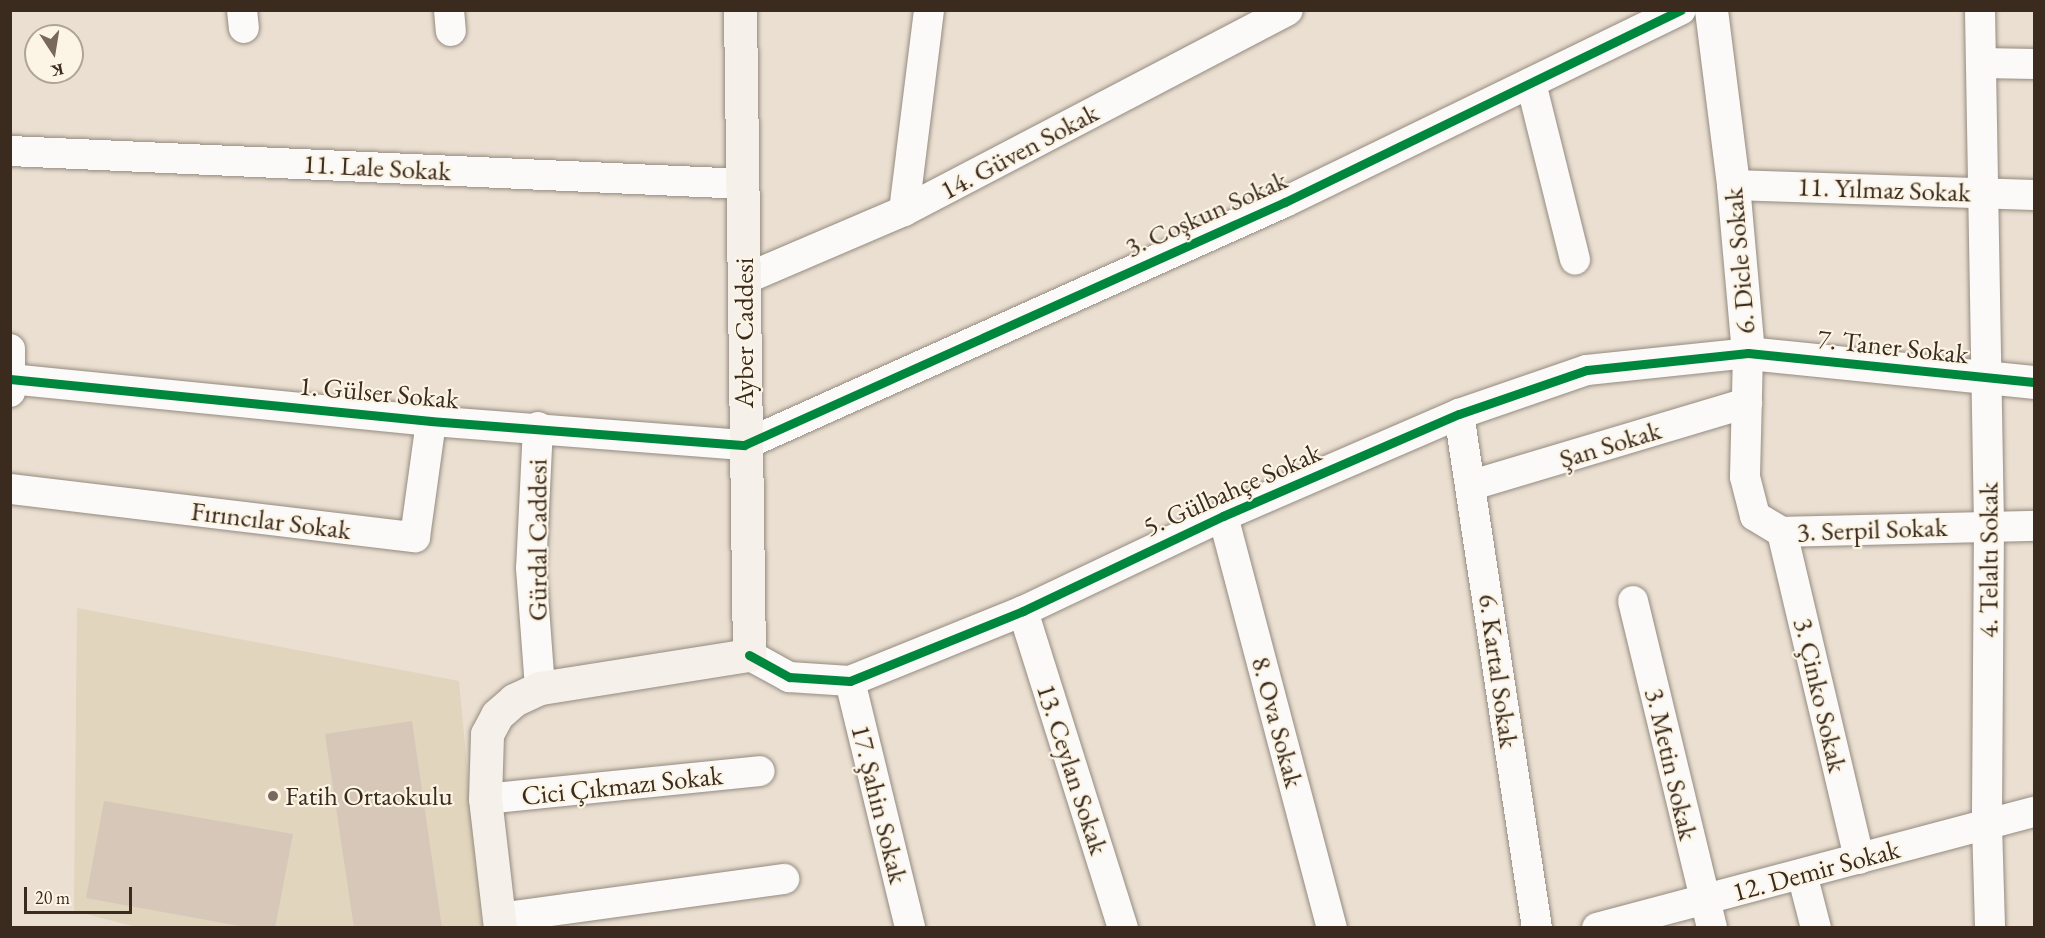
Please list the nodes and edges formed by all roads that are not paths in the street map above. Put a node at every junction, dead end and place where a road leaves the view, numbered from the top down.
1 (740, 10) edge
2 (929, 10) edge
3 (1288, 10) edge
4 (1681, 10) edge
5 (1711, 10) edge
6 (1980, 10) edge
7 (1983, 63) junction
8 (2034, 64) edge
9 (1532, 83) junction
10 (10, 150) edge
11 (744, 184) junction
12 (1733, 185) junction
13 (1982, 192) junction
14 (2034, 195) edge
15 (904, 212) junction
16 (1575, 260) dead end
17 (745, 279) junction
18 (10, 349) edge
19 (1748, 353) junction
20 (1987, 379) junction
21 (2034, 382) edge
22 (11, 383) edge
23 (1747, 403) junction
24 (1459, 414) junction
25 (431, 421) junction
26 (538, 428) junction
27 (744, 445) junction
28 (1472, 485) junction
29 (10, 489) edge
30 (1223, 516) junction
31 (1989, 525) junction
32 (2034, 526) edge
33 (1782, 532) junction
34 (1633, 601) dead end
35 (1023, 611) junction
36 (749, 655) junction
37 (850, 681) junction
38 (540, 688) junction
39 (760, 771) dead end
40 (485, 799) junction
41 (2034, 812) edge
42 (1987, 825) junction
43 (1859, 859) junction
44 (1802, 874) junction
45 (784, 879) dead end
46 (1708, 914) edge
47 (500, 923) edge
48 (910, 927) edge
49 (1123, 927) edge
50 (1332, 927) edge
51 (1537, 927) edge
52 (1597, 927) edge
53 (1816, 927) edge
54 (1990, 927) edge

1 - 11 main road, Ayber Caddesi
2 - 15 street
3 - 15 street, 14. Güven Sokak
4 - 9 street, 3. Coşkun Sokak
5 - 12 street, 6. Dicle Sokak
6 - 7 street, 4. Telaltı Sokak
7 - 8 street
7 - 13 street, 4. Telaltı Sokak
9 - 16 street
9 - 27 street, 3. Coşkun Sokak
10 - 11 street, 11. Lale Sokak
11 - 17 main road, Ayber Caddesi
12 - 13 street, 11. Yılmaz Sokak
12 - 19 street, 6. Dicle Sokak
13 - 14 street, 11. Yılmaz Sokak
13 - 20 street, 4. Telaltı Sokak
15 - 17 street, 14. Güven Sokak
17 - 27 main road, Ayber Caddesi
18 - 22 street
19 - 20 street, 7. Taner Sokak
19 - 23 street, 6. Dicle Sokak
19 - 24 street, 5. Gülbahçe Sokak
20 - 21 street, 7. Taner Sokak
20 - 31 street, 4. Telaltı Sokak
22 - 25 street, 1. Gülser Sokak
23 - 28 street, Şan Sokak
23 - 33 street, 6. Dicle Sokak
24 - 28 street, 6. Kartal Sokak
24 - 30 street, 5. Gülbahçe Sokak
25 - 26 street, 1. Gülser Sokak
25 - 29 street, Fırıncılar Sokak
26 - 27 street, 1. Gülser Sokak
26 - 38 street, Gürdal Caddesi
27 - 36 main road, Ayber Caddesi
28 - 51 street, 6. Kartal Sokak
30 - 35 street, 5. Gülbahçe Sokak
30 - 50 street, 8. Ova Sokak
31 - 32 street, 3. Serpil Sokak
31 - 33 street, 3. Serpil Sokak
31 - 42 street, 4. Telaltı Sokak
33 - 43 street, 3. Çinko Sokak
34 - 46 street, 3. Metin Sokak
35 - 37 street, 5. Gülbahçe Sokak
35 - 49 street, 13. Ceylan Sokak
36 - 37 street, 5. Gülbahçe Sokak
36 - 38 main road
37 - 48 street, 17. Şahin Sokak
38 - 40 main road
39 - 40 street, Cici Çıkmazı Sokak
40 - 47 main road
41 - 42 street, 12. Demir Sokak
42 - 43 street, 12. Demir Sokak
42 - 54 street, 4. Telaltı Sokak
43 - 44 street, 12. Demir Sokak
44 - 46 street, 12. Demir Sokak
44 - 53 street
45 - 47 street
46 - 52 street, 12. Demir Sokak

